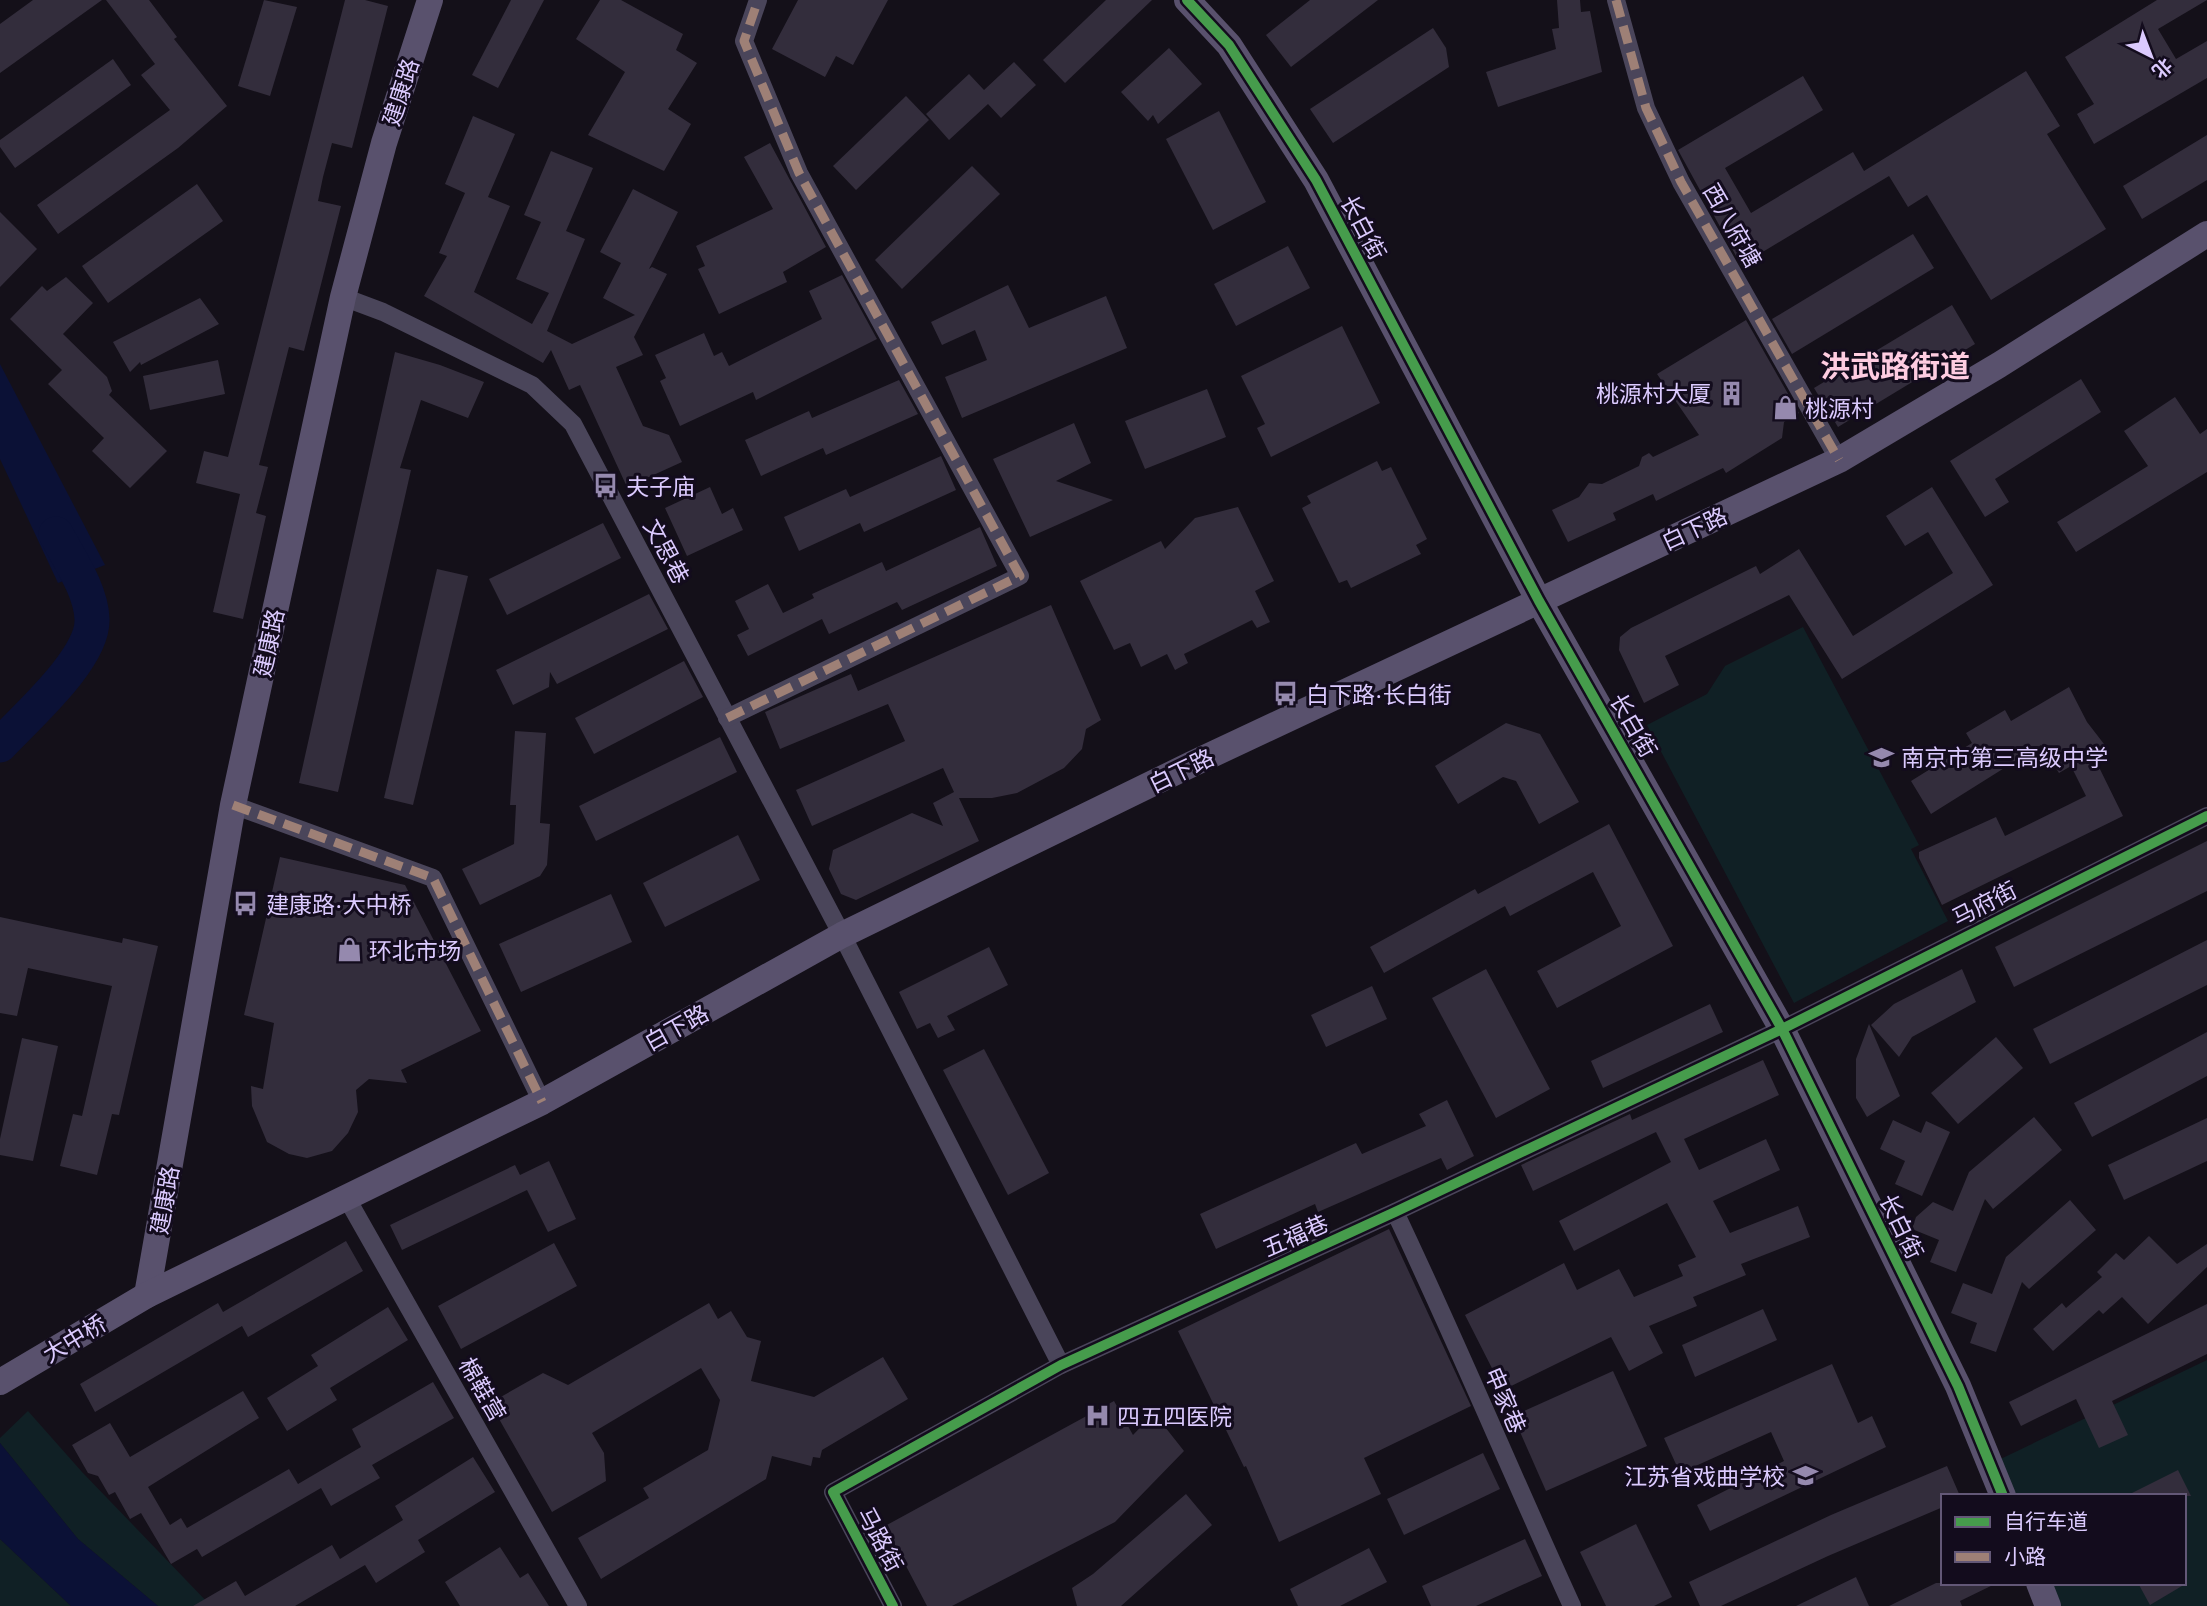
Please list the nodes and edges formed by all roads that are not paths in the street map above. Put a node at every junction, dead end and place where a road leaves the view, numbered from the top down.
1 (430, 0) edge
2 (758, 0) edge
3 (1187, 0) edge
4 (1616, 0) edge
5 (2207, 234) edge
6 (343, 297) junction
7 (1839, 460) junction
8 (1539, 601) junction
9 (727, 718) junction
10 (233, 805) junction
11 (2207, 816) edge
12 (842, 935) junction
13 (1782, 1029) junction
14 (542, 1102) junction
15 (345, 1195) junction
16 (1395, 1212) junction
17 (147, 1294) junction
18 (1060, 1365) junction
19 (1, 1381) edge
20 (833, 1492) joint
21 (2002, 1494) edge
22 (2040, 1585) edge
23 (578, 1606) edge
24 (893, 1606) edge
25 (1572, 1606) edge
26 (2048, 1606) edge

1 - 6 main road, 建康路
2 - 9 street
3 - 8 main road, 长白街
4 - 7 street, 西八府塘
5 - 7 main road, 白下路
6 - 9 street, 文思巷
6 - 10 main road, 建康路
7 - 8 main road, 白下路
8 - 12 main road, 白下路
8 - 13 main road, 长白街
9 - 12 street, 文思巷
10 - 14 street
10 - 17 main road, 建康路
11 - 13 street, 马府街
12 - 14 main road, 白下路
12 - 18 street, 文思巷
13 - 16 street, 五福巷
13 - 21 main road, 长白街
14 - 15 main road, 白下路
15 - 17 main road, 白下路
15 - 23 street, 棉鞋营
16 - 18 street, 五福巷
16 - 25 street, 申家巷
17 - 19 main road, 大中桥
18 - 20 street, 五福巷
20 - 24 street, 马路街
22 - 26 main road

